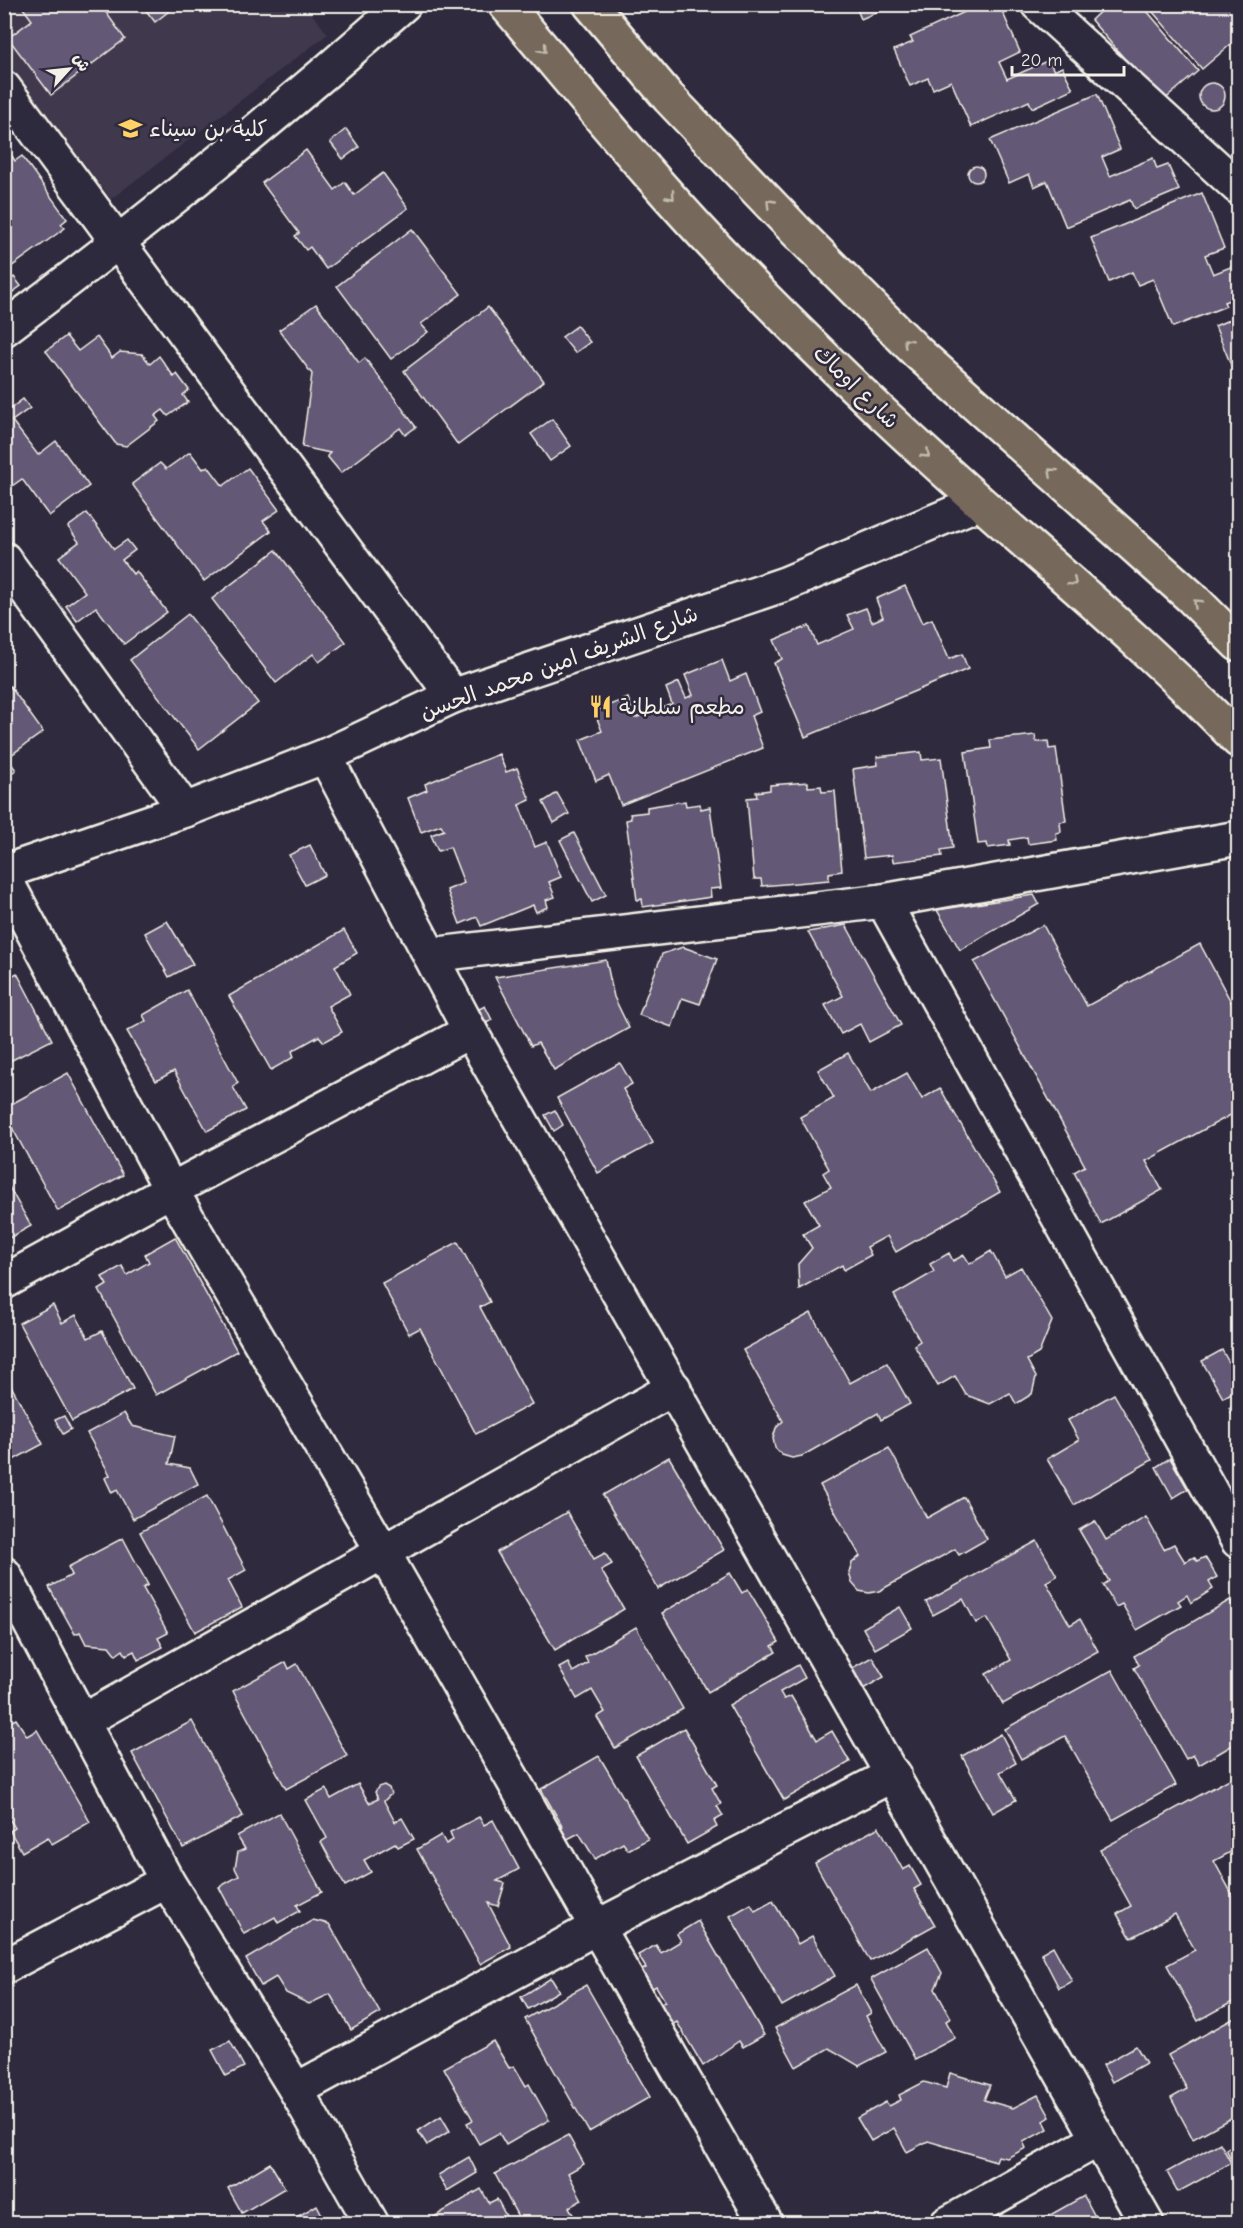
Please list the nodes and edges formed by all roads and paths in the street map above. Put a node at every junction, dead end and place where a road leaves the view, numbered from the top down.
1 (404, 4) edge
2 (505, 4) edge
3 (590, 4) edge
4 (1038, 4) edge
5 (4, 88) edge
6 (1239, 187) edge
7 (119, 243) junction
8 (4, 329) edge
9 (978, 503) junction
10 (4, 559) edge
11 (1239, 644) edge
12 (453, 696) junction
13 (1239, 740) edge
14 (325, 756) junction
15 (185, 810) junction
16 (1239, 838) edge
17 (4, 872) edge
18 (4, 877) edge
19 (883, 901) junction
20 (430, 955) junction
21 (470, 1031) junction
22 (171, 1190) junction
23 (4, 1282) edge
24 (674, 1388) junction
25 (1239, 1541) edge
26 (382, 1550) junction
27 (4, 1574) edge
28 (83, 1721) junction
29 (894, 1774) junction
30 (167, 1881) junction
31 (597, 1927) junction
32 (4, 1967) edge
33 (296, 2090) junction
34 (1099, 2139) junction
35 (372, 2223) edge
36 (766, 2223) edge
37 (947, 2223) edge
38 (1147, 2223) edge

1 - 7 street
2 -> 9 main road, شارع اوماك
11 -> 3 main road
4 - 6 street
5 - 7 street
7 - 8 street
7 - 12 street
9 - 12 street, شارع الشريف امين محمد الحسن
9 -> 13 main road, شارع اوماك
10 - 15 street
12 - 14 street, شارع الشريف امين محمد الحسن
14 - 15 street, شارع الشريف امين محمد الحسن
14 - 20 street
15 - 17 street, شارع الشريف امين محمد الحسن
16 - 19 street
18 - 22 street
19 - 20 street
19 - 25 street
20 - 21 street
21 - 22 street
21 - 24 street
22 - 23 street
22 - 26 street
24 - 26 street
24 - 29 street
26 - 28 street
26 - 31 street
27 - 28 street
28 - 30 street
29 - 31 street
29 - 34 street
30 - 32 street
30 - 33 street
31 - 33 street
31 - 36 street
33 - 35 street
34 - 37 street
34 - 38 street

